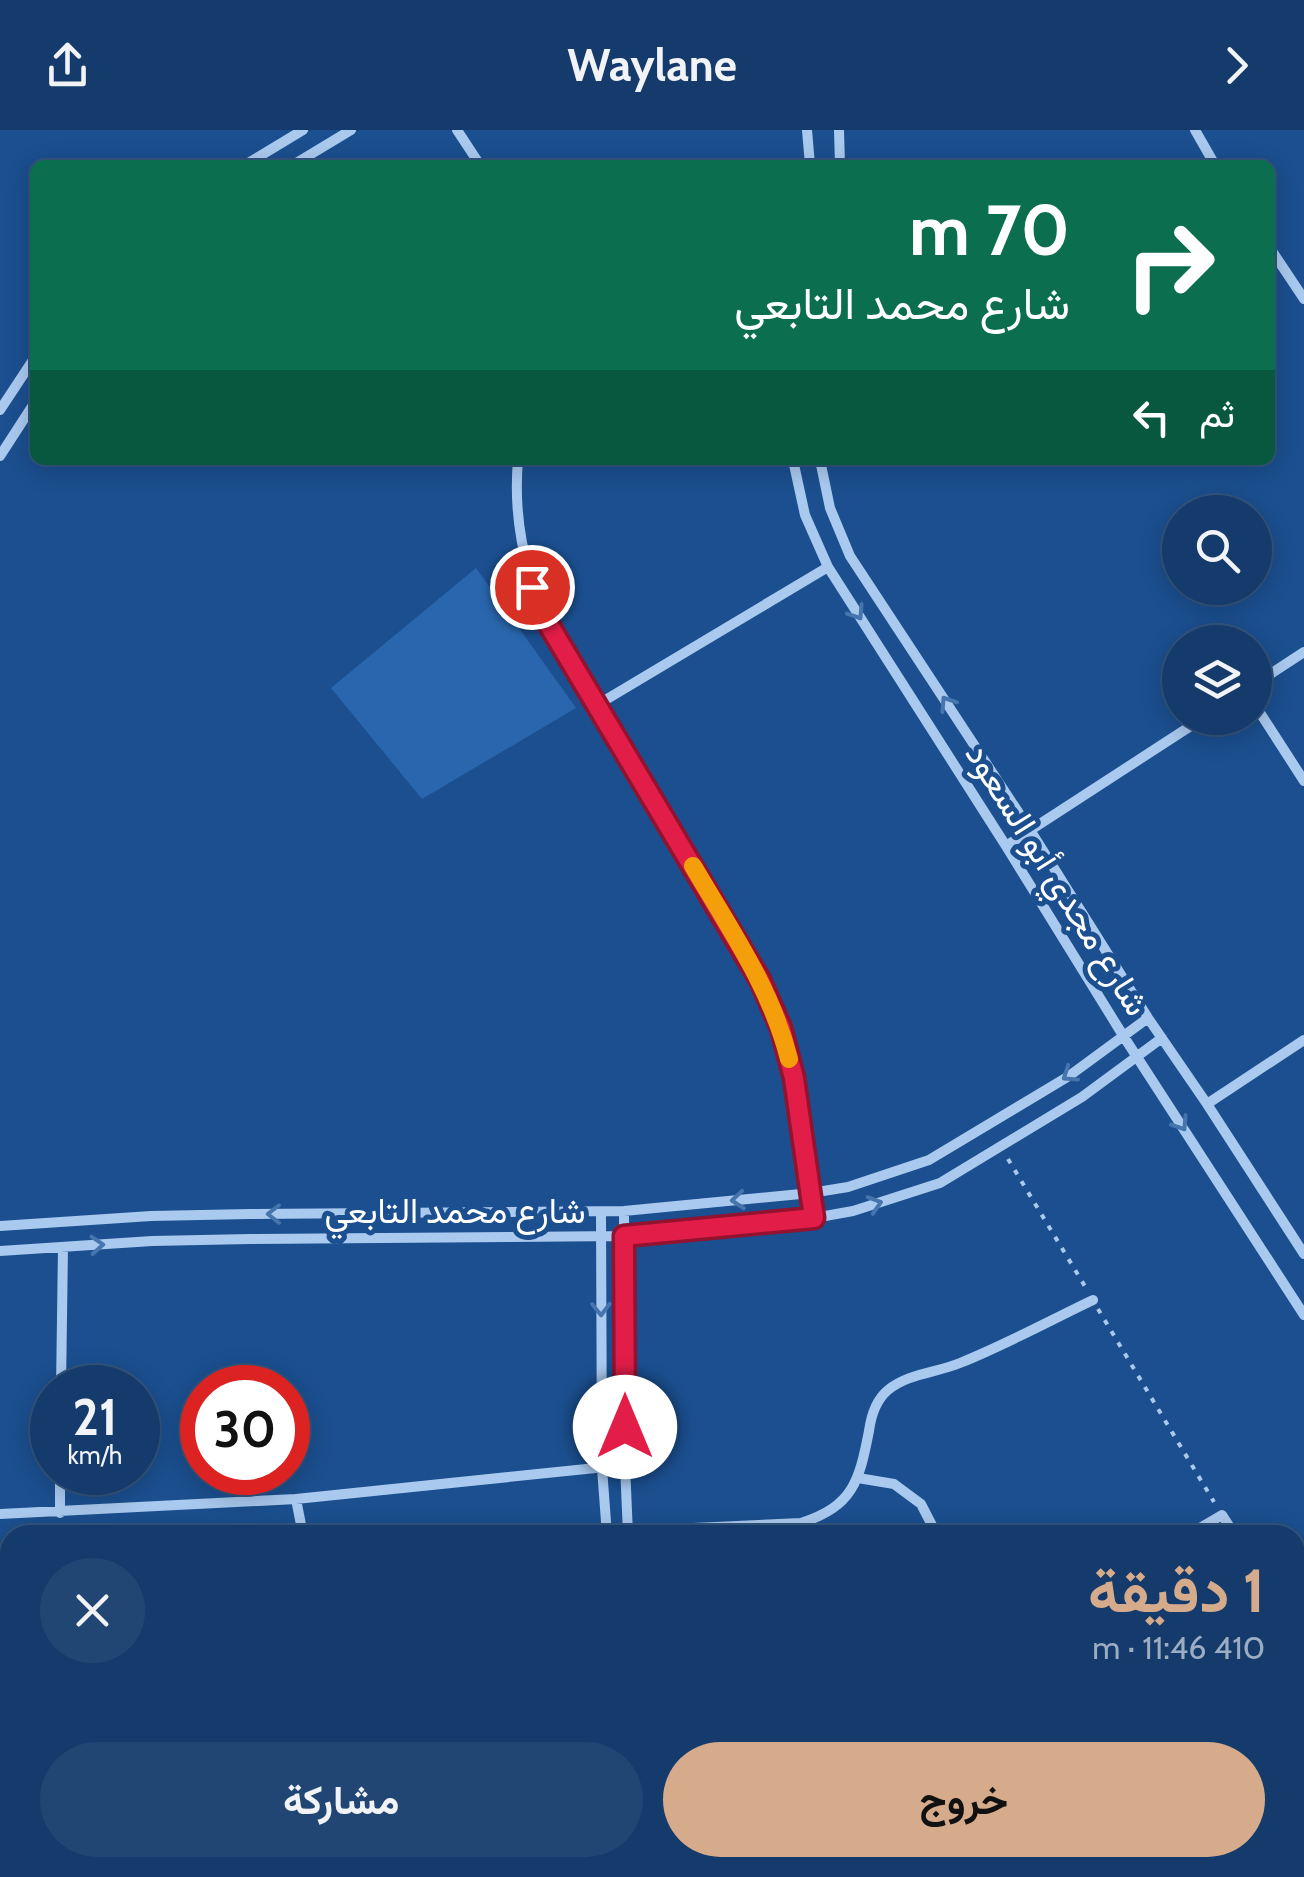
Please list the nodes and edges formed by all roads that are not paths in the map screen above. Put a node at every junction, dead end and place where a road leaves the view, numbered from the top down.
1 (303, 130) edge
2 (351, 130) edge
3 (457, 130) edge
4 (807, 130) edge
5 (839, 130) edge
6 (1195, 130) edge
7 (252, 160) edge
8 (301, 160) edge
9 (477, 160) edge
10 (810, 160) edge
11 (840, 160) edge
12 (1212, 160) edge
13 (1275, 255) edge
14 (1304, 298) edge
15 (30, 365) edge
16 (0, 410) edge
17 (30, 410) edge
18 (0, 456) edge
19 (518, 465) edge
20 (794, 465) edge
21 (821, 465) edge
22 (828, 568) junction
23 (1304, 652) edge
24 (1272, 673) edge
25 (597, 704) junction
26 (1272, 731) edge
27 (1177, 735) edge
28 (1304, 781) edge
29 (1030, 830) junction
30 (1006, 846) junction
31 (1148, 1018) junction
32 (1124, 1037) junction
33 (1162, 1038) junction
34 (1304, 1040) edge
35 (1138, 1057) junction
36 (1207, 1104) junction
37 (811, 1193) junction
38 (624, 1211) junction
39 (600, 1212) junction
40 (151, 1216) junction
41 (814, 1218) junction
42 (0, 1226) edge
43 (624, 1236) junction
44 (600, 1237) junction
45 (152, 1241) junction
46 (63, 1247) junction
47 (0, 1251) edge
48 (1304, 1254) edge
49 (1093, 1300) road end
50 (1304, 1315) edge
51 (61, 1365) edge
52 (625, 1466) junction
53 (602, 1468) junction
54 (858, 1478) junction
55 (60, 1495) edge
56 (296, 1499) junction
57 (60, 1513) junction
58 (0, 1514) edge
59 (300, 1525) edge
60 (606, 1525) edge
61 (628, 1525) edge
62 (766, 1525) edge
63 (932, 1525) edge
64 (1205, 1525) edge
65 (1228, 1525) edge

1 - 7 street
2 - 8 street
3 - 9 street
4 - 10 street
5 - 11 street
6 - 12 street
13 - 14 street
15 - 16 street
17 - 18 street
19 - 25 street
20 - 22 street, شارع مجدي أبو السعود
29 -> 21 street, شارع مجدي أبو السعود
22 - 25 street
22 -> 30 street, شارع مجدي أبو السعود
23 - 24 street
25 - 37 street
26 - 28 street
27 - 29 street
29 - 30 street
29 - 31 street, شارع مجدي أبو السعود
30 - 32 street, شارع مجدي أبو السعود
31 - 32 street, شارع محمد التابعي
31 - 33 street, شارع مجدي أبو السعود
32 - 35 street, شارع مجدي أبو السعود
32 -> 37 street, شارع محمد التابعي
33 - 35 street, شارع محمد التابعي
33 - 36 street, شارع مجدي أبو السعود
34 - 36 street
41 -> 35 street, شارع محمد التابعي
35 -> 50 street, شارع مجدي أبو السعود
36 - 48 street, شارع مجدي أبو السعود
37 -> 38 street, شارع محمد التابعي
37 - 41 street
38 - 39 street, شارع محمد التابعي
38 - 43 street
39 -> 40 street, شارع محمد التابعي
39 - 44 street
40 - 42 street, شارع محمد التابعي
40 - 45 street
41 - 43 street, شارع محمد التابعي
43 - 44 street, شارع محمد التابعي
43 - 52 street
44 - 45 street, شارع محمد التابعي
44 -> 53 street
46 -> 45 street, شارع محمد التابعي
46 - 47 street, شارع محمد التابعي
46 - 51 street
49 - 54 street
52 - 53 street
52 - 61 street
53 - 56 street
53 - 60 street
54 - 62 street
54 - 63 street
55 - 57 street
56 - 57 street
56 - 59 street
57 - 58 street
64 - 65 street

